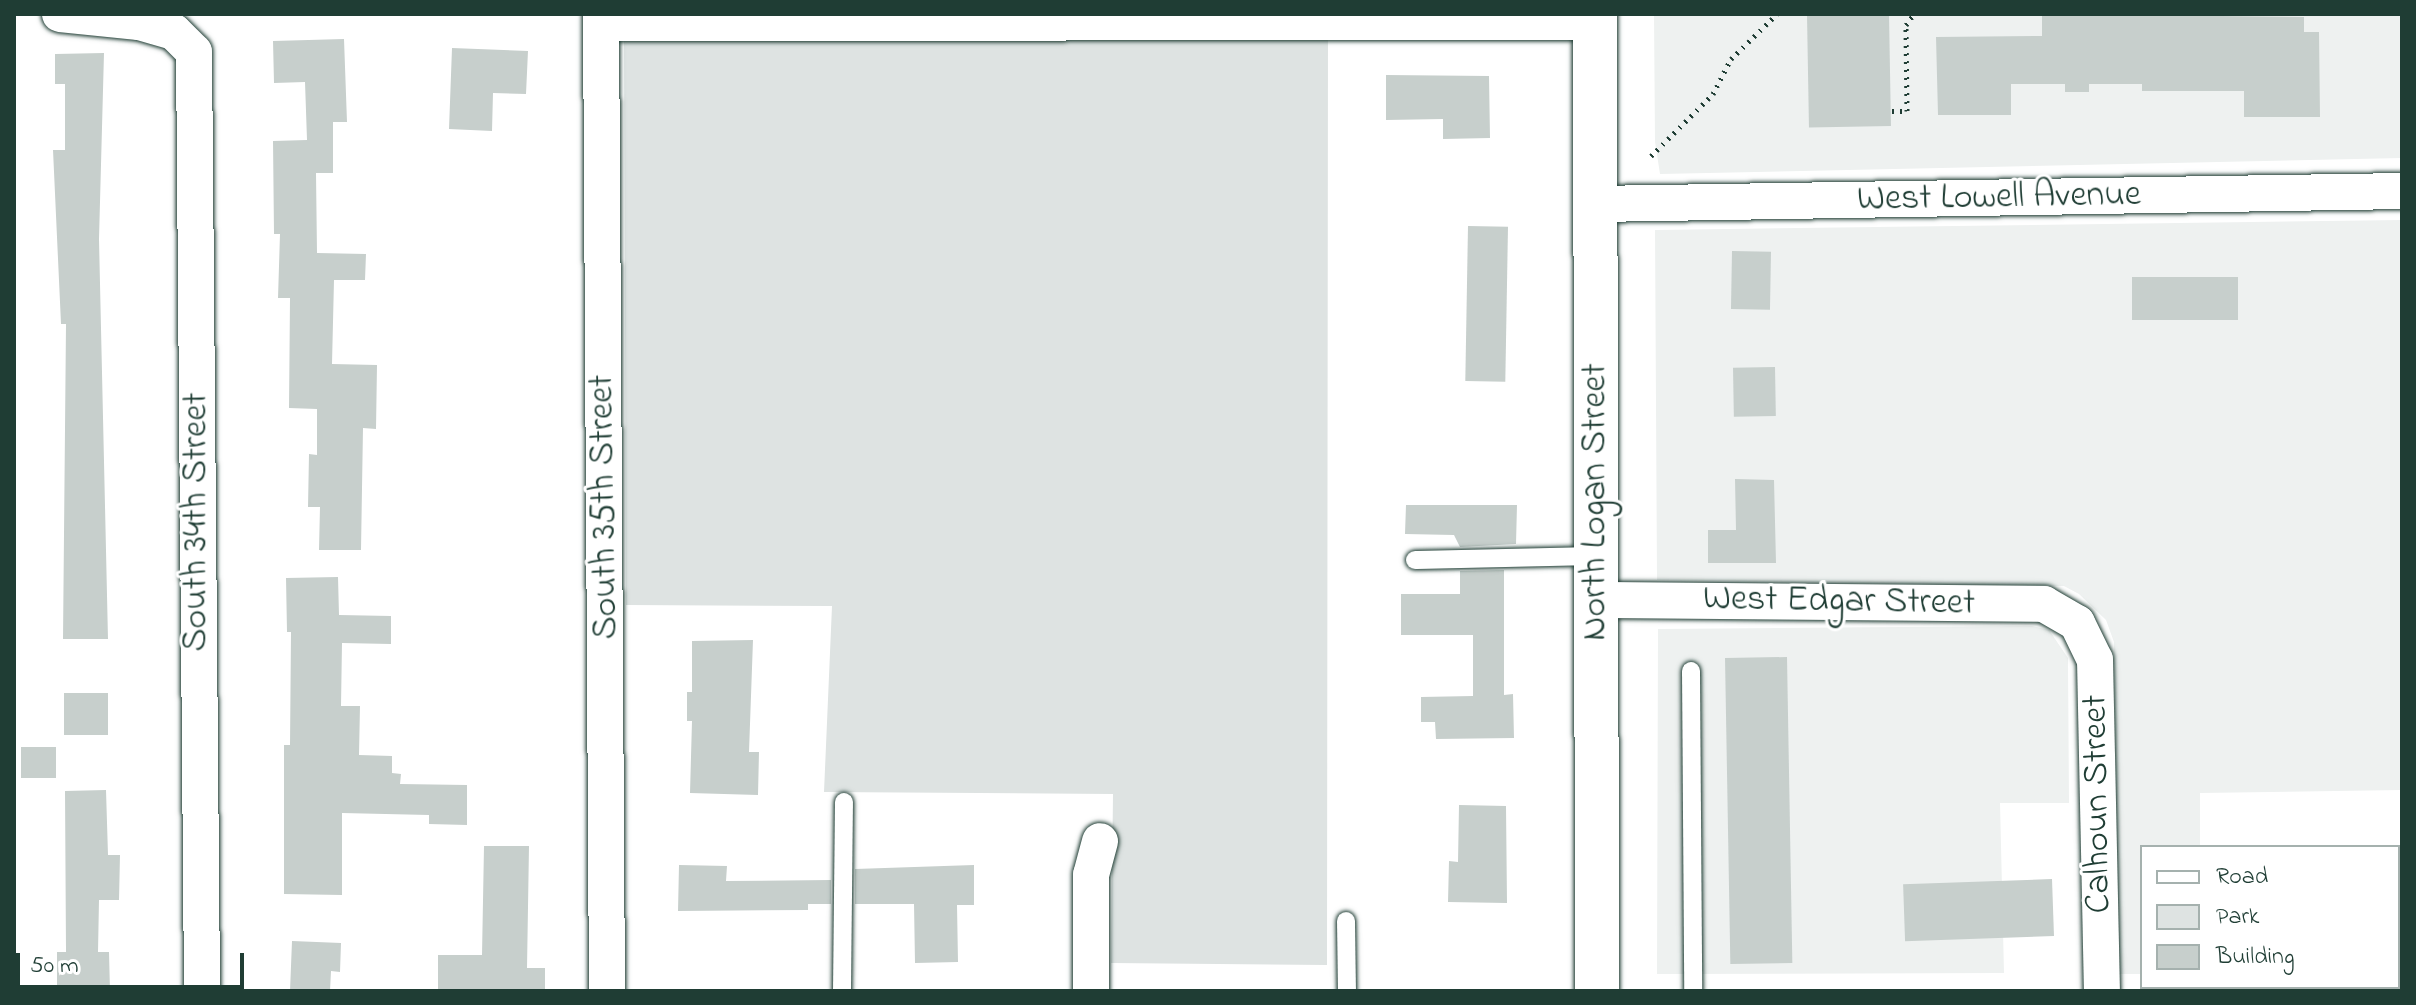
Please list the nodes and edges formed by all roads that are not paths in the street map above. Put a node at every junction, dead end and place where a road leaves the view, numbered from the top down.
1 (60, 14) edge
2 (601, 18) edge
3 (1595, 18) edge
4 (2402, 191) edge
5 (1595, 204) junction
6 (1596, 556) junction
7 (1415, 560) dead end
8 (1596, 600) junction
9 (2077, 623) joint
10 (1691, 671) dead end
11 (844, 802) dead end
12 (1100, 841) dead end
13 (1346, 921) dead end
14 (202, 991) edge
15 (607, 991) edge
16 (842, 991) edge
17 (1091, 991) edge
18 (1347, 991) edge
19 (1597, 991) edge
20 (1693, 991) edge
21 (2102, 991) edge

1 - 14 street, South 34th Street
2 - 3 street
2 - 15 street, South 35th Street
3 - 5 street, North Logan Street
4 - 5 street, West Lowell Avenue
5 - 6 street, North Logan Street
6 - 7 lane
6 - 8 street, North Logan Street
8 - 9 street, West Edgar Street
8 - 19 street, North Logan Street
9 - 21 street, Calhoun Street
10 - 20 lane
11 - 16 lane
12 - 17 street
13 - 18 lane

